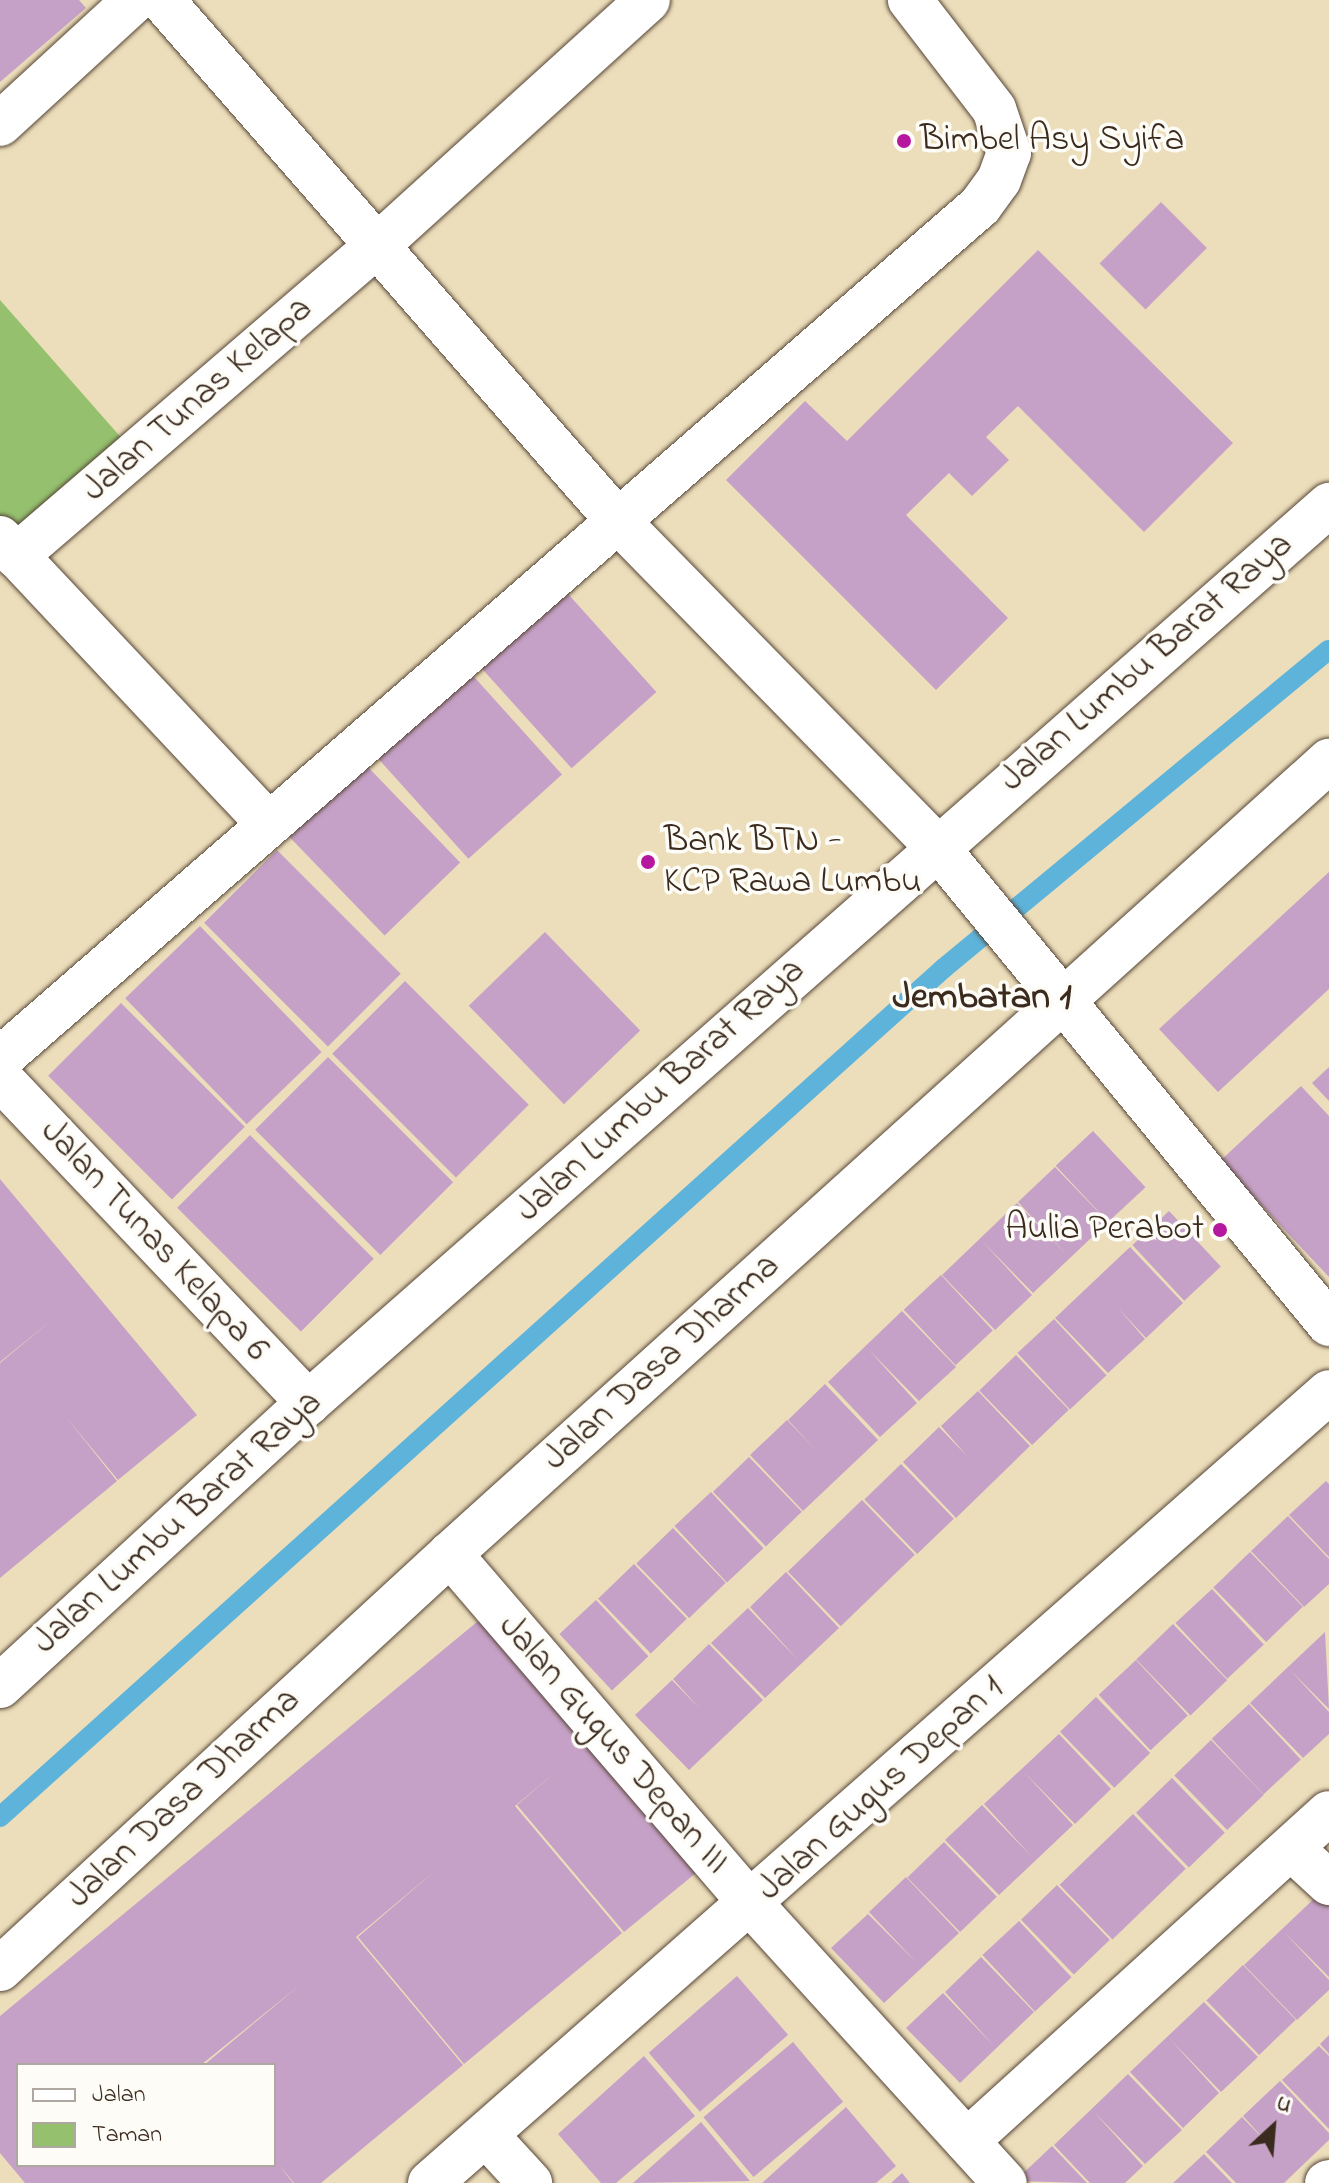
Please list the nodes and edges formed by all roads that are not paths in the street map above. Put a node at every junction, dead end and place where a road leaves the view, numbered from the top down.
1 (135, 0) edge
2 (162, 0) edge
3 (648, 0) edge
4 (910, 0) edge
5 (0, 124) edge
6 (379, 244) junction
7 (1329, 505) edge
8 (618, 521) junction
9 (8, 547) edge
10 (1329, 761) edge
11 (268, 823) junction
12 (943, 855) junction
13 (1056, 996) junction
14 (0, 1059) edge
15 (0, 1078) edge
16 (1329, 1324) edge
17 (1329, 1392) edge
18 (308, 1403) junction
19 (450, 1554) junction
20 (0, 1686) edge
21 (1329, 1813) edge
22 (1291, 1848) junction
23 (1329, 1883) edge
24 (751, 1904) junction
25 (0, 1969) edge
26 (487, 2136) junction
27 (967, 2141) junction
28 (430, 2183) edge
29 (530, 2183) edge
30 (1005, 2183) edge

1 - 5 street
2 - 6 street
3 - 6 street, Jalan Tunas Kelapa
4 - 8 street
6 - 8 street
6 - 9 street, Jalan Tunas Kelapa
7 - 12 street, Jalan Lumbu Barat Raya
8 - 11 street
8 - 12 street
9 - 11 street
10 - 13 street, Jalan Dasa Dharma
11 - 14 street
12 - 13 street
12 - 18 street, Jalan Lumbu Barat Raya
13 - 16 street
13 - 19 street, Jalan Dasa Dharma
15 - 18 street, Jalan Tunas Kelapa 6
17 - 24 street, Jalan Gugus Depan 1
18 - 20 street, Jalan Lumbu Barat Raya
19 - 24 street, Jalan Gugus Depan III
19 - 25 street, Jalan Dasa Dharma
21 - 22 street
22 - 23 street
22 - 27 street
24 - 26 street, Jalan Gugus Depan 1
24 - 27 street, Jalan Gugus Depan III
26 - 28 street, Jalan Gugus Depan 1
26 - 29 street
27 - 30 street, Jalan Gugus Depan III

